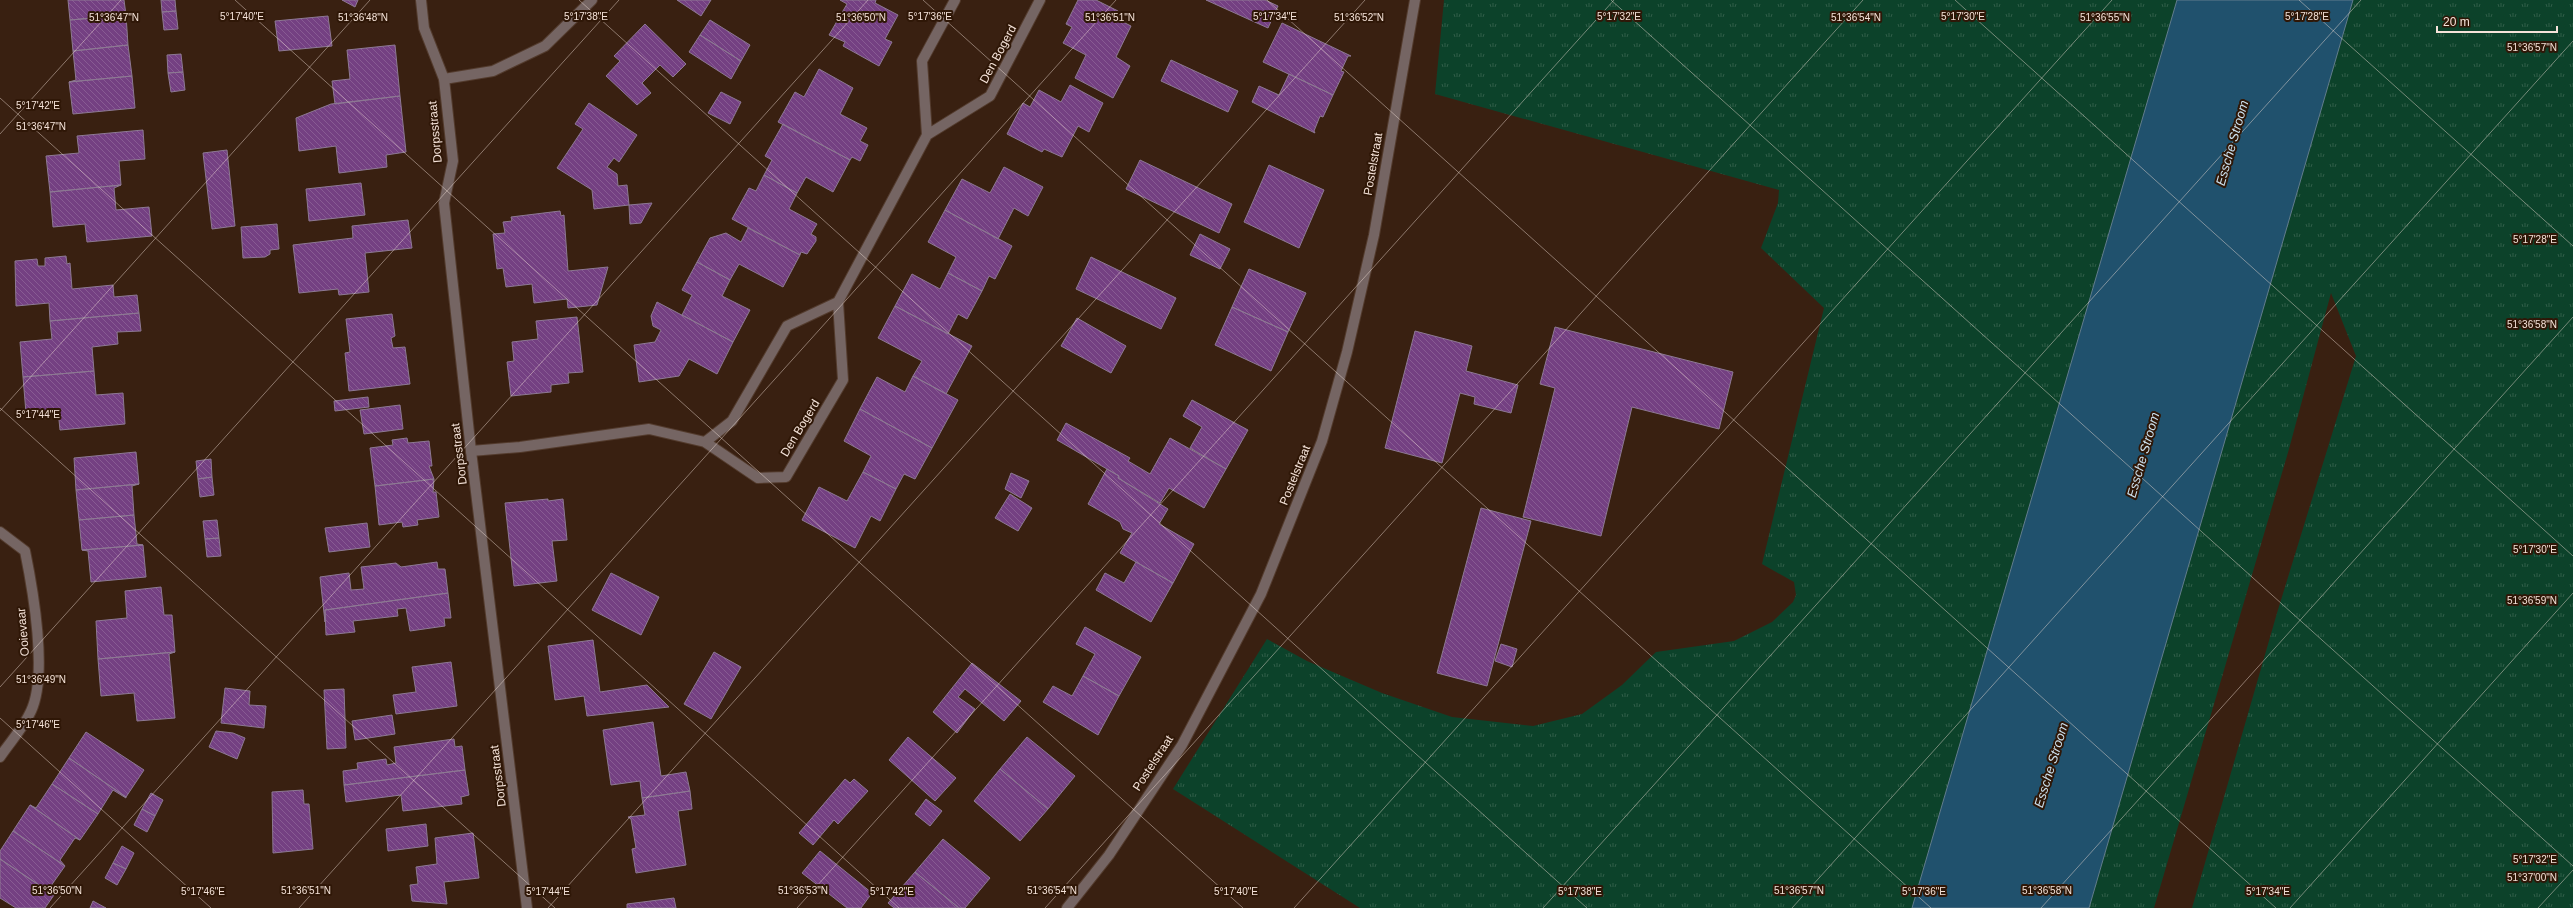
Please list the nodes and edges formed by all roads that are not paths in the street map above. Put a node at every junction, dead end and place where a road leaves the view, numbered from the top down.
1 (421, 0) edge
2 (592, 0) edge
3 (954, 0) edge
4 (1040, 0) edge
5 (1416, 0) edge
6 (444, 79) junction
7 (927, 135) junction
8 (838, 302) junction
9 (705, 442) junction
10 (472, 451) junction
11 (0, 532) edge
12 (0, 757) edge
13 (527, 908) edge
14 (1067, 908) edge

1 - 6 street, Dorpsstraat
2 - 6 street
3 - 7 street
4 - 7 street, Den Bogerd
5 - 14 street, Postelstraat
6 - 10 street, Dorpsstraat
7 - 8 street
8 - 9 street
8 - 9 street, Den Bogerd
9 - 10 street, Den Bogerd
10 - 13 street, Dorpsstraat
11 - 12 street, Ooievaar

